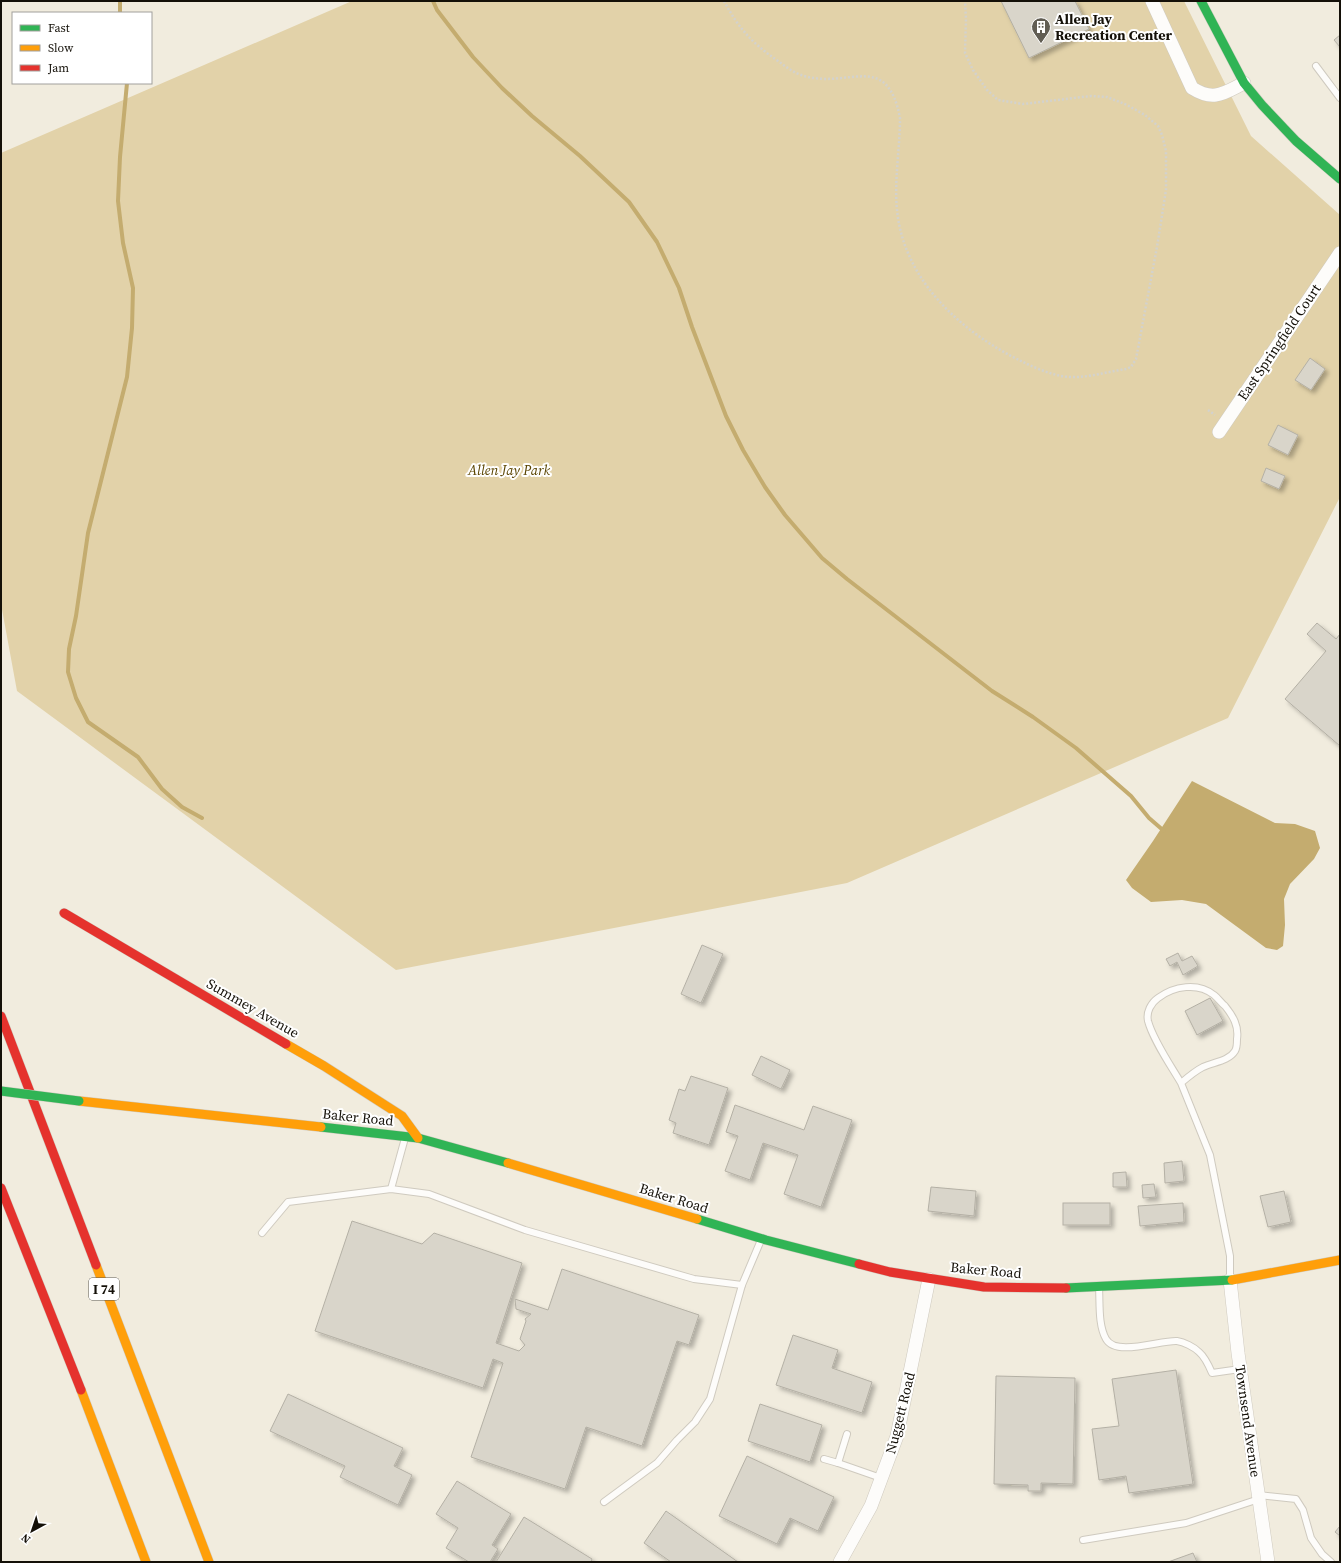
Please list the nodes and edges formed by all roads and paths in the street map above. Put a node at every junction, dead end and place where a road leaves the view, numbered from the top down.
1 (724, 1) edge
2 (964, 1) edge
3 (1152, 1) edge
4 (1201, 1) edge
5 (1316, 66) dead end
6 (1244, 83) junction
7 (1340, 98) edge
8 (1340, 179) edge
9 (1340, 253) edge
10 (1219, 432) dead end
11 (64, 913) dead end
12 (1, 1016) edge
13 (1181, 1083) junction
14 (1, 1092) edge
15 (406, 1137) junction
16 (418, 1138) junction
17 (1, 1188) edge
18 (391, 1189) junction
19 (262, 1233) dead end
20 (761, 1239) junction
21 (1340, 1260) edge
22 (929, 1279) junction
23 (1230, 1280) junction
24 (742, 1285) junction
25 (1099, 1287) junction
26 (1240, 1369) junction
27 (847, 1434) dead end
28 (824, 1459) dead end
29 (838, 1463) junction
30 (881, 1478) junction
31 (1259, 1497) junction
32 (604, 1502) dead end
33 (1083, 1540) dead end
34 (146, 1562) edge
35 (209, 1562) edge
36 (840, 1562) edge
37 (1268, 1562) edge
38 (1331, 1562) edge

1 - 2 path
3 - 6 street
4 - 6 main road
5 - 7 lane
6 - 8 main road
9 - 10 street, East Springfield Court
11 - 16 main road, Summey Avenue
12 - 35 main road, I 74
13 - 13 lane
13 - 23 lane
14 - 15 main road, Baker Road, bridge
15 - 16 main road, Baker Road
15 - 18 lane
16 - 20 main road, Baker Road
17 - 34 main road
18 - 19 lane
18 - 24 lane
20 - 22 main road, Baker Road
20 - 24 lane
21 - 23 main road, Baker Road
22 - 25 main road, Baker Road
22 - 30 street, Nuggett Road
23 - 25 main road, Baker Road
23 - 26 street, Townsend Avenue
24 - 32 lane
25 - 26 lane
26 - 31 street, Townsend Avenue
27 - 29 lane
28 - 29 lane
29 - 30 lane
30 - 36 street, Nuggett Road
31 - 33 lane
31 - 37 street, Townsend Avenue
31 - 38 lane

